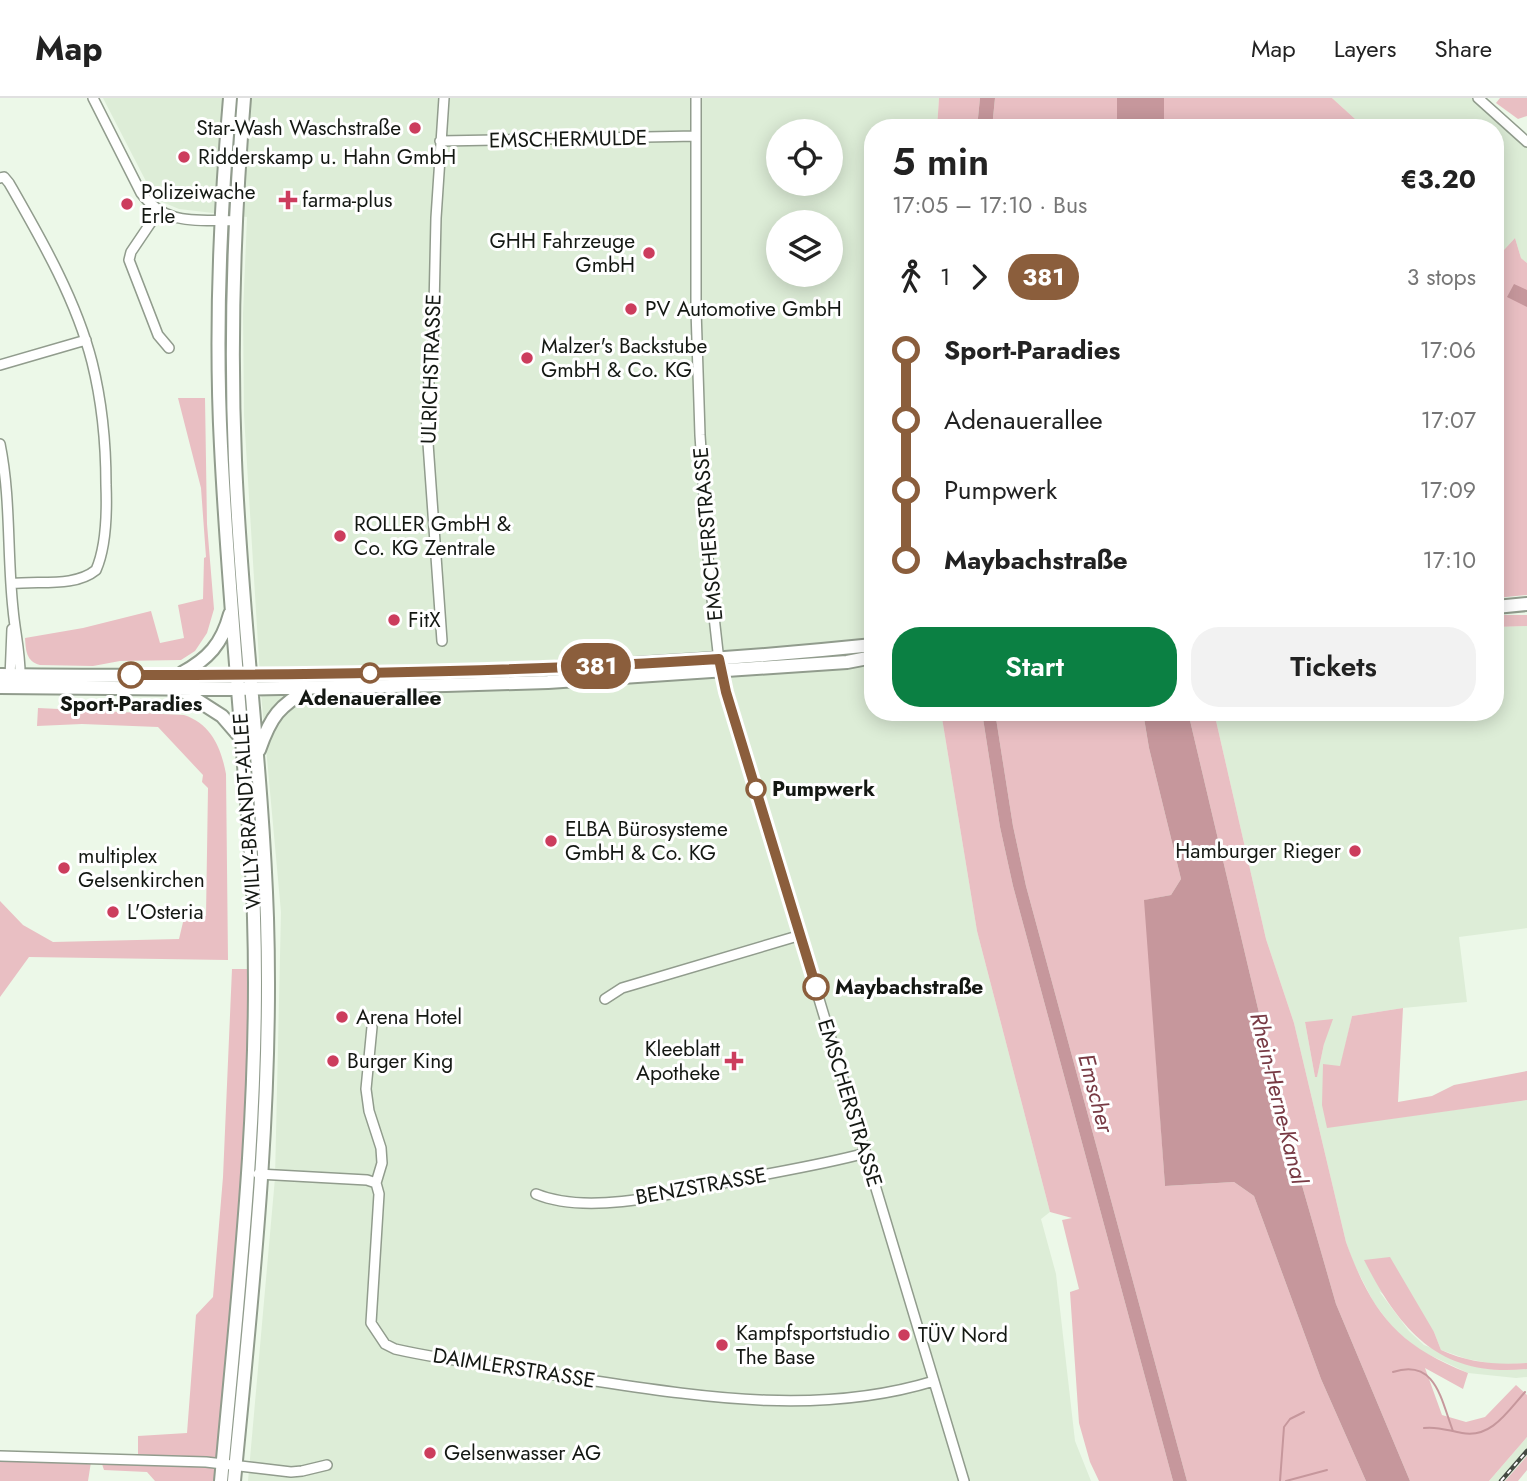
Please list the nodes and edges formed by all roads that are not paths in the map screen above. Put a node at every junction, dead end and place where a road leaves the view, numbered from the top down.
1 (93, 98) edge
2 (230, 98) edge
3 (244, 98) edge
4 (444, 98) edge
5 (696, 98) edge
6 (1478, 98) edge
7 (1503, 119) edge
8 (1504, 120) edge
9 (696, 136) junction
10 (1526, 139) edge
11 (440, 141) junction
12 (0, 178) edge
13 (158, 212) junction
14 (221, 220) junction
15 (235, 221) junction
16 (86, 340) junction
17 (169, 348) dead end
18 (0, 365) edge
19 (0, 444) edge
20 (4, 510) edge
21 (11, 584) junction
22 (1527, 604) edge
23 (1504, 606) edge
24 (231, 610) junction
25 (442, 641) dead end
26 (864, 646) edge
27 (864, 658) edge
28 (720, 665) junction
29 (179, 675) junction
30 (10, 681) edge
31 (238, 682) junction
32 (252, 682) junction
33 (310, 688) junction
34 (179, 689) junction
35 (242, 740) junction
36 (257, 757) junction
37 (801, 935) junction
38 (605, 999) dead end
39 (372, 1027) dead end
40 (866, 1153) junction
41 (255, 1174) junction
42 (376, 1183) junction
43 (536, 1194) dead end
44 (934, 1381) junction
45 (0, 1456) edge
46 (229, 1464) junction
47 (327, 1465) dead end
48 (221, 1481) edge
49 (233, 1481) edge
50 (964, 1481) edge

1 - 13 street
2 - 14 main road, WILLY-BRANDT-ALLEE
3 - 15 main road, WILLY-BRANDT-ALLEE
4 - 11 street, ULRICHSTRASSE
5 - 9 street, EMSCHERSTRASSE
6 - 7 street
8 - 10 street
9 - 11 street, EMSCHERMULDE
9 - 28 street, EMSCHERSTRASSE
11 - 25 street, ULRICHSTRASSE
12 - 16 street
13 - 14 street
13 - 17 street
14 - 15 street
14 - 24 main road, WILLY-BRANDT-ALLEE
15 - 32 main road, WILLY-BRANDT-ALLEE
16 - 18 street
16 - 21 street
19 - 20 street
20 - 21 street
21 - 30 street
22 - 23 main road
24 - 29 main road
24 - 31 main road, WILLY-BRANDT-ALLEE
26 - 28 main road
27 - 28 main road
28 - 32 main road
28 - 33 main road
28 - 37 street, EMSCHERSTRASSE
29 - 30 main road
29 - 31 main road
30 - 34 main road
31 - 32 main road
31 - 34 main road
31 - 35 main road, WILLY-BRANDT-ALLEE
32 - 33 main road
32 - 36 main road, WILLY-BRANDT-ALLEE
33 - 36 main road
34 - 35 main road
35 - 41 main road, WILLY-BRANDT-ALLEE
36 - 41 main road, WILLY-BRANDT-ALLEE
37 - 38 street
37 - 40 street, EMSCHERSTRASSE
39 - 42 street, DAIMLERSTRASSE
40 - 43 street, BENZSTRASSE
40 - 44 street, EMSCHERSTRASSE
41 - 42 street
41 - 46 main road, WILLY-BRANDT-ALLEE
42 - 44 street, DAIMLERSTRASSE
44 - 50 street, EMSCHERSTRASSE
45 - 46 street
46 - 47 street
46 - 48 main road, WILLY-BRANDT-ALLEE
46 - 49 main road, WILLY-BRANDT-ALLEE

